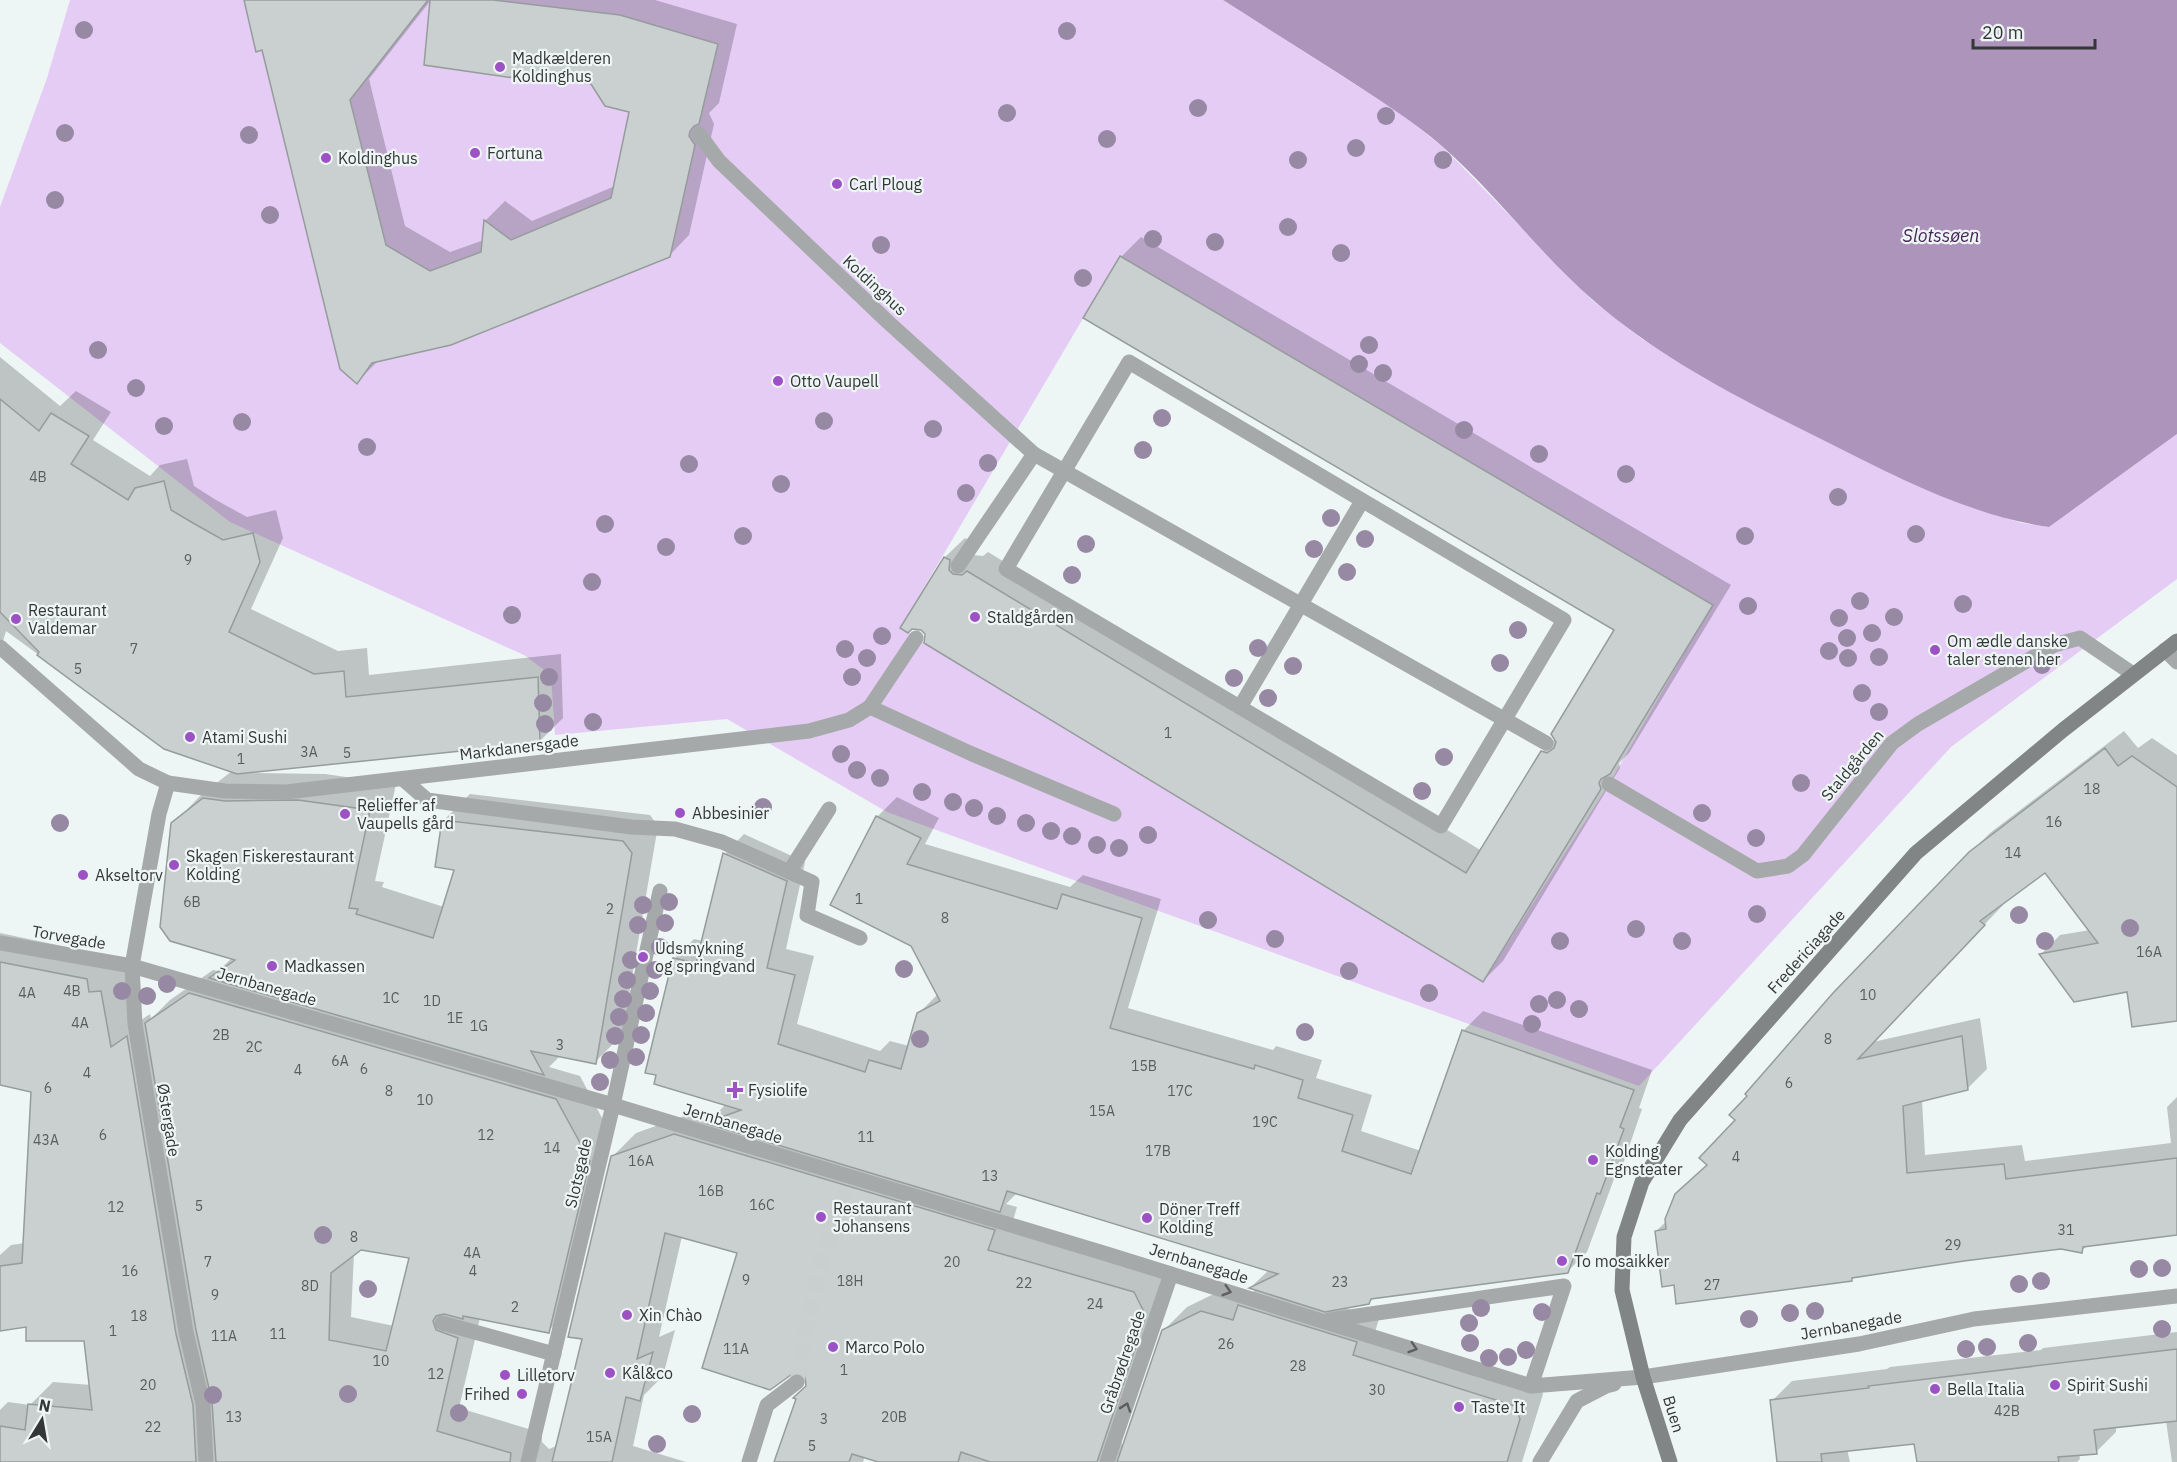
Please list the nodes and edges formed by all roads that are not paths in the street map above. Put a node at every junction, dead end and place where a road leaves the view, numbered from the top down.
1 (699, 134) dead end
2 (1034, 454) junction
3 (1064, 470) junction
4 (1362, 501) junction
5 (958, 566) dead end
6 (1301, 604) junction
7 (916, 638) dead end
8 (2171, 645) edge
9 (0, 647) edge
10 (2177, 662) edge
11 (2133, 674) junction
12 (870, 707) junction
13 (1240, 707) junction
14 (1504, 720) junction
15 (1546, 743) dead end
16 (403, 778) junction
17 (168, 783) junction
18 (1609, 784) dead end
19 (829, 809) dead end
20 (1114, 814) dead end
21 (789, 872) junction
22 (660, 891) dead end
23 (860, 938) dead end
24 (0, 943) edge
25 (132, 966) junction
26 (613, 1105) junction
27 (1171, 1274) junction
28 (2177, 1296) edge
29 (1323, 1320) junction
30 (442, 1323) dead end
31 (554, 1354) junction
32 (1643, 1377) junction
33 (797, 1382) tunnel mouth
34 (1531, 1386) junction
35 (206, 1462) edge
36 (528, 1462) edge
37 (749, 1462) edge
38 (1107, 1462) edge
39 (1540, 1462) edge
40 (1670, 1462) edge

1 - 2 street, Koldinghus
2 - 3 street, Koldinghus
2 - 5 street
3 - 4 street
3 - 6 street, Koldinghus
3 - 13 street
4 - 6 street
4 - 14 street
6 - 13 street
6 - 14 street, Koldinghus
7 - 12 street
8 - 10 street
8 - 11 main road, Fredericiagade
9 - 17 street
11 - 18 street, Staldgården
11 - 32 main road, Fredericiagade
12 - 16 street, Markdanersgade
12 - 20 street
13 - 14 street
14 - 15 street, Koldinghus
16 - 17 street, Markdanersgade
16 - 21 street
17 - 25 street, Østergade
19 - 21 street
21 - 23 street
22 - 26 street, Slotsgade
24 - 25 street, Torvegade
25 - 26 street, Jernbanegade
25 - 35 street, Østergade
26 - 27 street, Jernbanegade
26 - 31 street, Slotsgade
27 -> 29 street, Jernbanegade
38 -> 27 street, Gråbrødregade
28 - 32 street, Jernbanegade
29 -> 34 street, Jernbanegade
29 - 34 street, Jernbanegade
30 - 31 street
31 - 36 street, Slotsgade
32 - 34 street, Jernbanegade
32 - 39 street
32 - 40 main road, Buen
33 - 37 street

